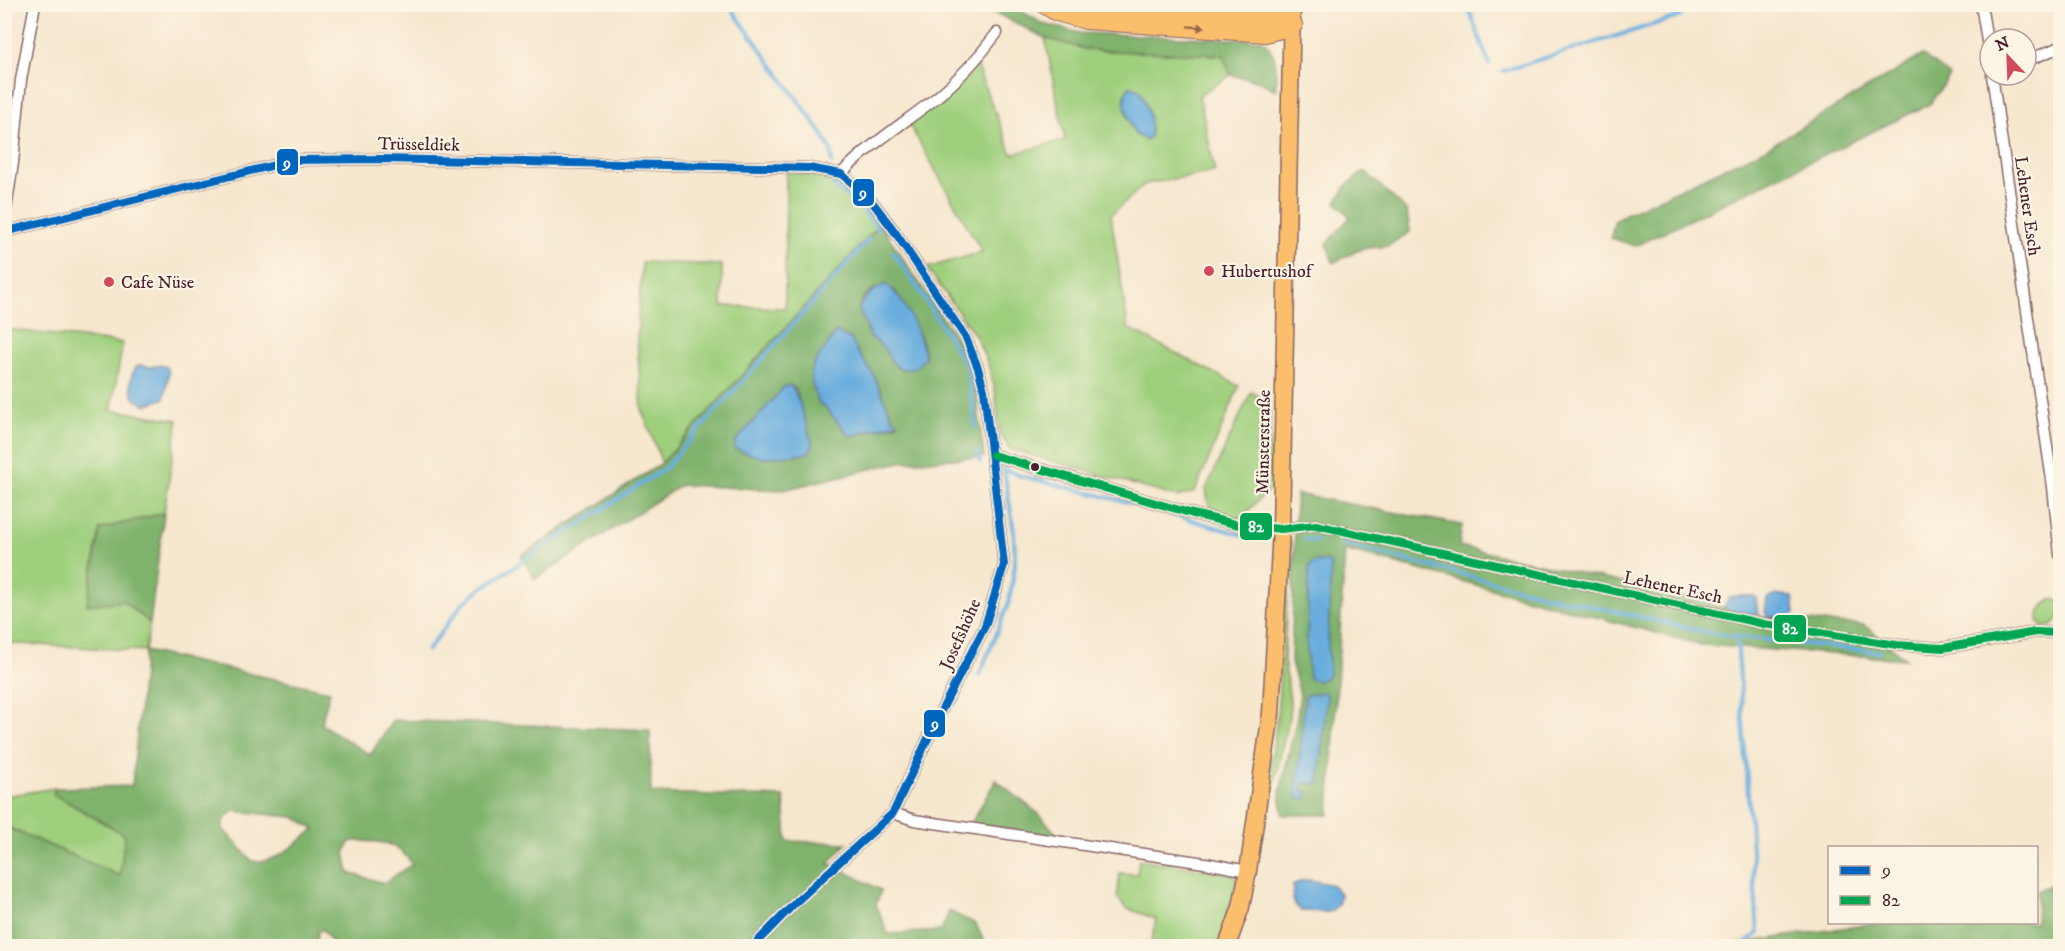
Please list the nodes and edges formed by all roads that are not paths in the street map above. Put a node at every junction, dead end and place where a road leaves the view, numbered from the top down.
1 (34, 4) edge
2 (1046, 4) edge
3 (1084, 4) edge
4 (1292, 4) edge
5 (1982, 4) edge
6 (1252, 9) edge
7 (1292, 26) junction
8 (1985, 27) edge
9 (997, 33) dead end
10 (2061, 47) edge
11 (2038, 56) edge
12 (1994, 87) edge
13 (841, 174) junction
14 (4, 222) edge
15 (4, 232) edge
16 (993, 455) junction
17 (1281, 529) junction
18 (2061, 555) edge
19 (2061, 633) edge
20 (893, 813) junction
21 (1248, 871) junction
22 (753, 946) edge
23 (1227, 946) edge

1 - 14 street
2 -> 7 highway
3 - 6 highway
4 - 7 main road, Münsterstraße
5 - 8 street
6 - 7 highway
7 - 17 main road, Münsterstraße
9 - 13 street
10 - 11 street
12 - 18 street, Lehener Esch
13 - 15 street, Trüsseldiek
13 - 16 street, Trüsseldiek
16 - 17 street
16 - 20 street, Josefshöhe
17 - 19 street, Lehener Esch
17 - 21 main road, Münsterstraße
20 - 21 street
20 - 22 street, Josefshöhe
21 - 23 main road, Münsterstraße

